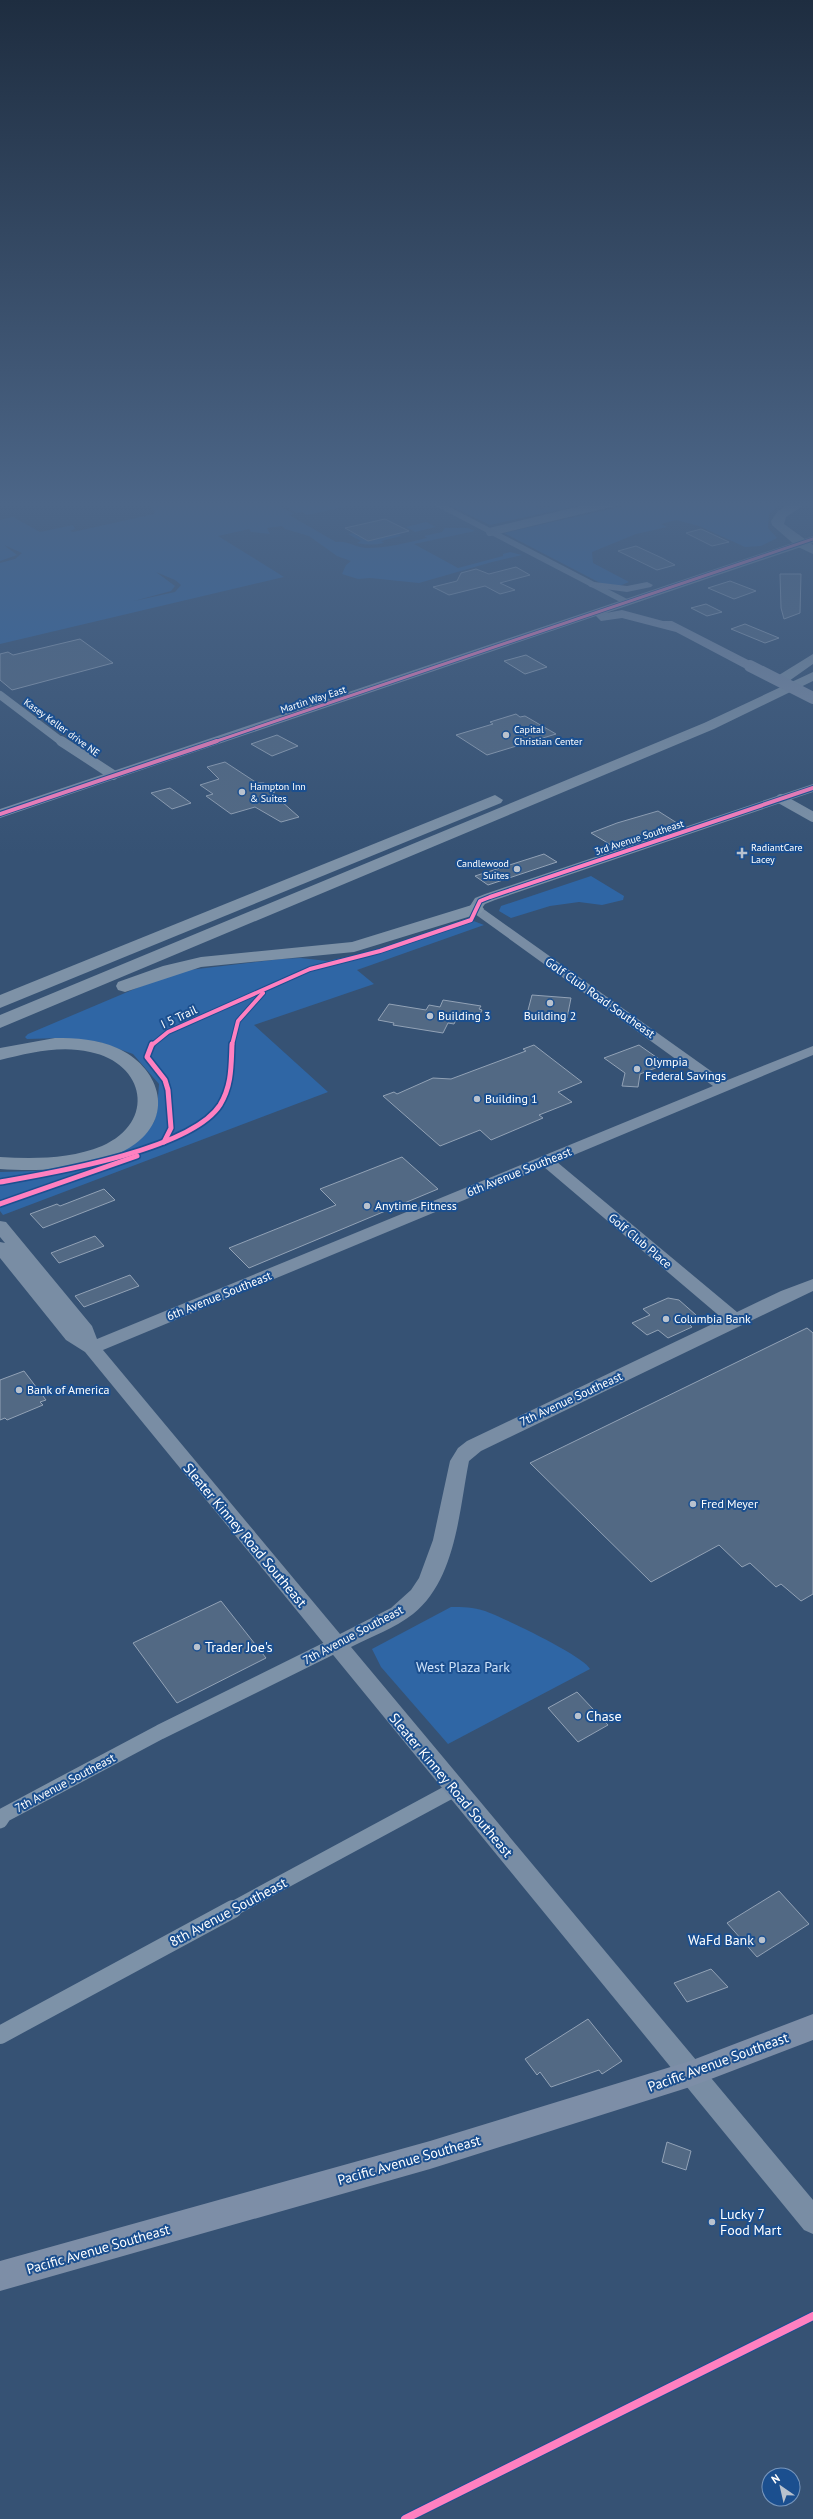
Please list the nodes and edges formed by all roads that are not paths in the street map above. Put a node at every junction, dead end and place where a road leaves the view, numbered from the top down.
1 (576, 619) edge
2 (600, 619) edge
3 (639, 619) edge
4 (659, 619) edge
5 (679, 629) junction
6 (506, 643) junction
7 (813, 649) edge
8 (813, 658) edge
9 (787, 676) junction
10 (813, 676) edge
11 (0, 695) edge
12 (813, 698) edge
13 (113, 775) junction
14 (813, 788) edge
15 (781, 799) junction
16 (0, 814) edge
17 (813, 817) edge
18 (303, 877) junction
19 (475, 909) junction
20 (0, 992) edge
21 (0, 1002) edge
22 (0, 1022) edge
23 (0, 1038) edge
24 (813, 1050) edge
25 (0, 1054) edge
26 (724, 1087) junction
27 (546, 1161) junction
28 (0, 1163) edge
29 (0, 1226) edge
30 (0, 1248) edge
31 (813, 1286) edge
32 (735, 1320) junction
33 (91, 1348) junction
34 (336, 1646) junction
35 (455, 1789) junction
36 (0, 1821) edge
37 (813, 2027) edge
38 (0, 2035) edge
39 (690, 2074) junction
40 (813, 2221) edge
41 (0, 2276) edge

1 - 6 main road, Martin Way East
2 - 6 main road
3 - 5 main road
4 - 5 main road
5 - 12 main road, bridge
6 - 13 main road, Martin Way East
7 - 9 highway
8 - 9 highway
9 - 18 highway
10 - 22 highway
11 - 13 street, Kasey Keller drive NE
13 - 16 main road, Martin Way East
14 - 15 street, 3rd Avenue Southeast
15 - 17 street
15 - 19 street, 3rd Avenue Southeast
18 - 20 highway
18 - 21 highway
19 - 23 highway
19 - 26 street, Golf Club Road Southeast
24 - 26 street, 6th Avenue Southeast
25 - 28 highway
26 - 27 street, 6th Avenue Southeast
27 - 32 street, Golf Club Place
27 - 33 street, 6th Avenue Southeast
29 - 33 street, Sleater Kinney Road Southeast
30 - 33 street, Sleater Kinney Road Southeast
31 - 32 street, 7th Avenue Southeast
32 - 34 street, 7th Avenue Southeast
33 - 34 street, Sleater Kinney Road Southeast
34 - 35 street, Sleater Kinney Road Southeast
34 - 36 street, 7th Avenue Southeast
35 - 38 street, 8th Avenue Southeast
35 - 39 street, Sleater Kinney Road Southeast
37 - 39 main road, Pacific Avenue Southeast
39 - 40 street, Sleater Kinney Road Southeast
39 - 41 main road, Pacific Avenue Southeast

